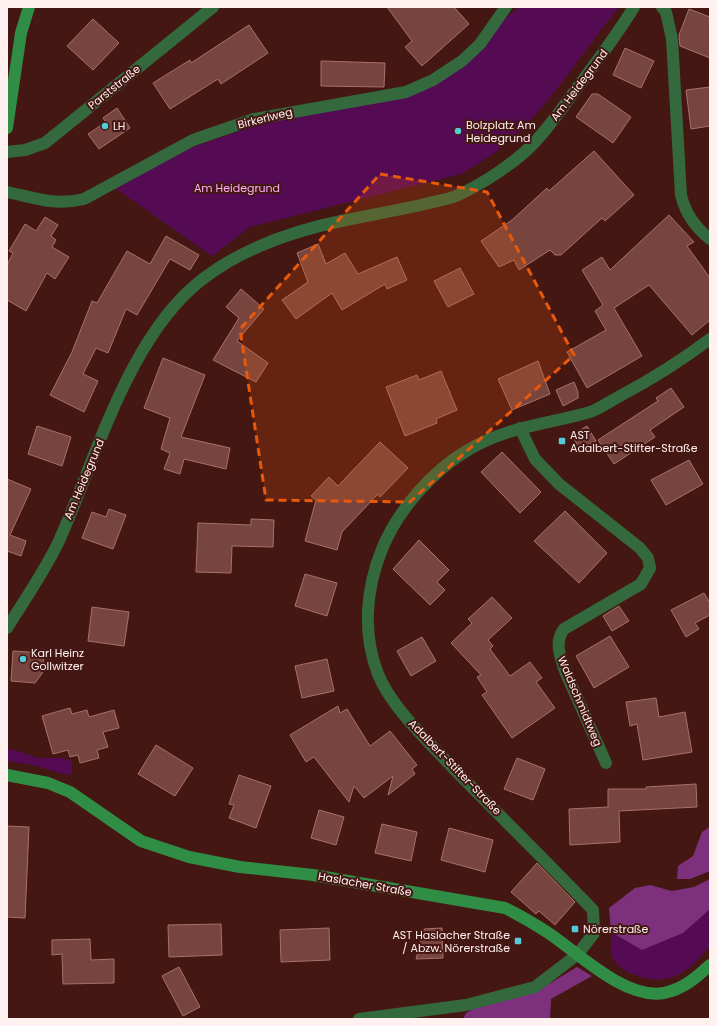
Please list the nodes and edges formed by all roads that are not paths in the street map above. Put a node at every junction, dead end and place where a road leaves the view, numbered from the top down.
1 (29, 7) edge
2 (213, 7) edge
3 (506, 7) edge
4 (634, 7) edge
5 (662, 7) edge
6 (7, 128) edge
7 (7, 152) edge
8 (7, 192) edge
9 (710, 239) edge
10 (710, 339) edge
11 (520, 428) junction
12 (7, 628) edge
13 (606, 763) dead end
14 (7, 774) edge
15 (578, 954) junction
16 (710, 965) edge
17 (359, 1019) edge

1 - 6 street
2 - 7 street, Parststraße
3 - 8 street, Birkerlweg
4 - 12 street, Am Heidegrund
5 - 9 street
10 - 11 street, Adalbert-Stifter-Straße
11 - 13 street, Waldschmidtweg
11 - 15 street, Adalbert-Stifter-Straße
14 - 15 street, Haslacher Straße
15 - 16 street, Haslacher Straße
15 - 17 street

